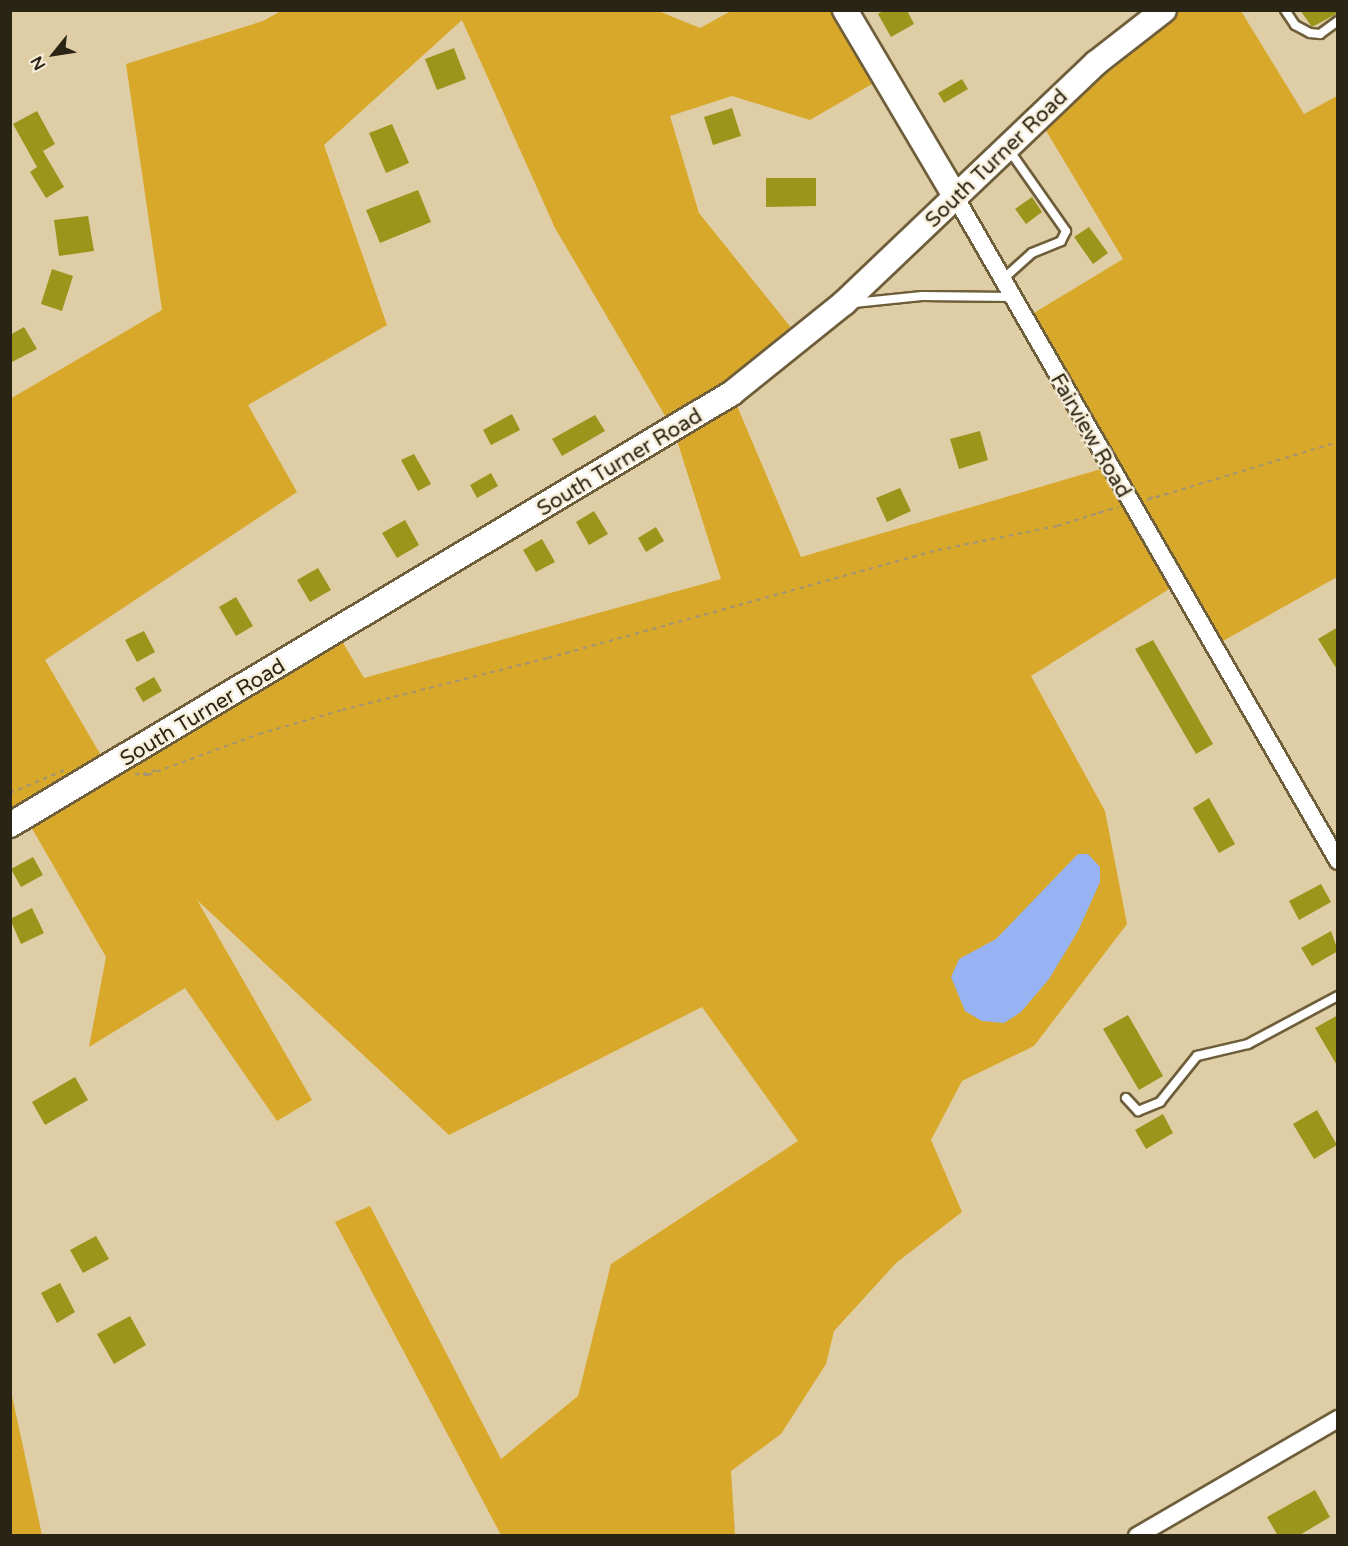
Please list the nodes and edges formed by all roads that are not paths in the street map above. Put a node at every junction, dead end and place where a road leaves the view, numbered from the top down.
1 (845, 10) edge
2 (1164, 10) edge
3 (1285, 10) edge
4 (1338, 21) edge
5 (1008, 148) junction
6 (956, 198) junction
7 (1001, 280) junction
8 (1011, 297) junction
9 (844, 303) junction
10 (10, 825) edge
11 (1338, 861) edge
12 (1338, 996) edge
13 (1126, 1098) dead end
14 (1338, 1419) edge
15 (1137, 1536) edge

1 - 6 street, Fairview Road
2 - 5 street, South Turner Road
3 - 4 lane
5 - 6 street, South Turner Road
5 - 7 lane
6 - 7 street, Fairview Road
6 - 9 street, South Turner Road
7 - 8 street, Fairview Road
8 - 9 lane
8 - 11 street, Fairview Road
9 - 10 street, South Turner Road
12 - 13 lane
14 - 15 street

